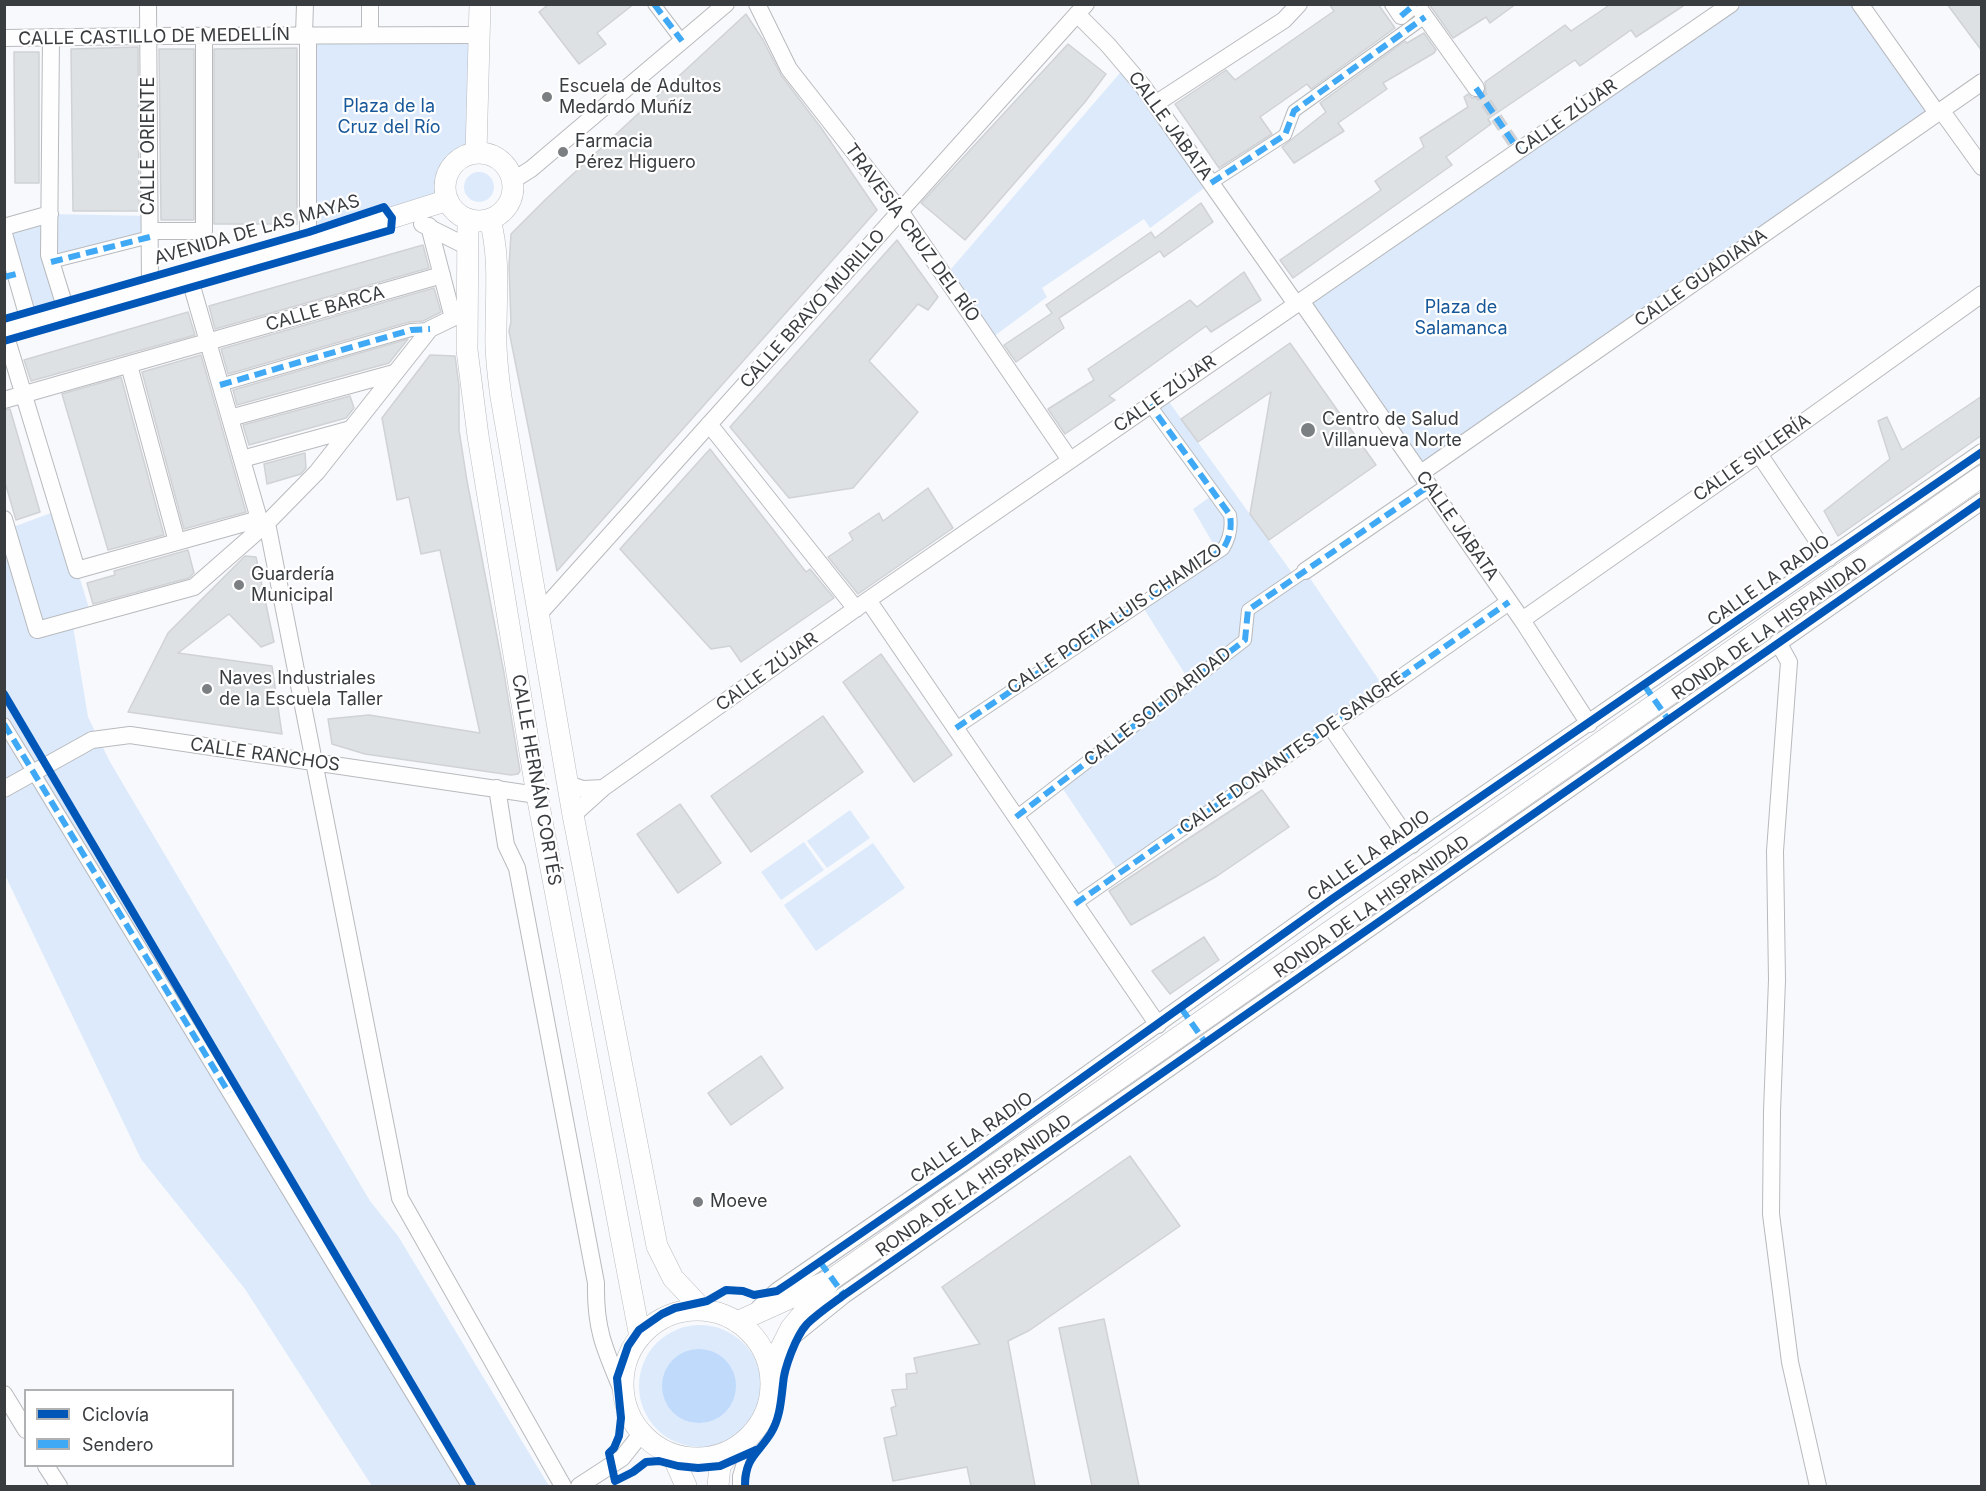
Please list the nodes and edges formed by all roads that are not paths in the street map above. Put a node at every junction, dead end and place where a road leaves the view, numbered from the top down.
1 (148, 4) edge
2 (305, 4) edge
3 (370, 4) edge
4 (480, 4) edge
5 (654, 4) edge
6 (726, 4) edge
7 (757, 4) edge
8 (1299, 4) edge
9 (1731, 4) edge
10 (1860, 4) edge
11 (1083, 7) edge
12 (1419, 9) edge
13 (1397, 10) edge
14 (204, 35) junction
15 (306, 35) junction
16 (369, 35) junction
17 (480, 35) junction
18 (148, 36) junction
19 (4, 38) edge
20 (51, 38) junction
21 (682, 41) junction
22 (1982, 82) edge
23 (1476, 88) tunnel mouth
24 (1155, 104) junction
25 (1939, 112) junction
26 (476, 153) junction
27 (1982, 167) edge
28 (512, 181) junction
29 (1211, 183) junction
30 (448, 200) junction
31 (900, 211) junction
32 (50, 214) junction
33 (392, 218) junction
34 (468, 219) junction
35 (490, 220) junction
36 (429, 226) junction
37 (4, 227) edge
38 (4, 234) edge
39 (150, 234) junction
40 (308, 243) junction
41 (466, 246) junction
42 (51, 262) junction
43 (442, 275) junction
44 (10, 276) edge
45 (189, 276) junction
46 (150, 287) junction
47 (1982, 294) edge
48 (1299, 302) junction
49 (66, 310) junction
50 (460, 315) junction
51 (28, 321) junction
52 (4, 329) edge
53 (430, 329) junction
54 (208, 342) junction
55 (129, 365) junction
56 (394, 373) junction
57 (220, 385) junction
58 (24, 395) junction
59 (4, 400) edge
60 (1150, 405) junction
61 (230, 418) junction
62 (709, 424) junction
63 (351, 429) junction
64 (1982, 452) edge
65 (1760, 454) junction
66 (242, 459) junction
67 (1070, 460) junction
68 (1982, 476) edge
69 (1425, 480) junction
70 (1982, 501) edge
71 (4, 519) edge
72 (263, 521) junction
73 (177, 542) junction
74 (1829, 558) junction
75 (1305, 571) joint
76 (1509, 602) junction
77 (862, 604) junction
78 (539, 614) junction
79 (1522, 620) junction
80 (1778, 642) junction
81 (1385, 689) joint
82 (1589, 723) junction
83 (4, 724) edge
84 (1331, 727) junction
85 (956, 728) junction
86 (314, 762) junction
87 (33, 772) junction
88 (568, 784) junction
89 (496, 788) junction
90 (603, 788) junction
91 (4, 789) edge
92 (537, 795) junction
93 (573, 815) junction
94 (1016, 817) junction
95 (1412, 845) junction
96 (1075, 904) junction
97 (1158, 1025) junction
98 (832, 1279) junction
99 (703, 1310) junction
100 (744, 1318) junction
101 (640, 1337) junction
102 (784, 1344) junction
103 (770, 1370) junction
104 (621, 1388) junction
105 (4, 1394) edge
106 (24, 1427) edge
107 (640, 1434) junction
108 (739, 1445) junction
109 (672, 1454) junction
110 (47, 1467) edge
111 (59, 1486) edge
112 (468, 1486) edge
113 (563, 1486) edge
114 (579, 1486) edge
115 (686, 1486) edge
116 (718, 1486) edge
117 (737, 1486) edge
118 (1818, 1486) edge

1 - 18 street, CALLE ORIENTE
2 - 15 street
3 - 16 street
4 - 17 street
5 - 21 street
6 - 21 street
7 - 31 street, TRAVESÍA CRUZ DEL RÍO
8 - 24 street
9 - 48 street, CALLE ZÚJAR
10 - 25 street
11 - 24 street, CALLE JABATA
11 - 31 street, CALLE BRAVO MURILLO
12 - 13 street
12 - 23 street
12 - 29 street
14 - 15 street, CALLE CASTILLO DE MEDELLÍN
14 - 18 street, CALLE CASTILLO DE MEDELLÍN
14 - 39 street
15 - 16 street
15 - 40 street
16 - 17 street
17 - 26 street
18 - 20 street, CALLE CASTILLO DE MEDELLÍN
18 - 39 street, CALLE ORIENTE
19 - 20 street, CALLE CASTILLO DE MEDELLÍN
20 - 32 street
21 - 28 street
22 - 25 street, CALLE GUADIANA
24 - 29 street, CALLE JABATA
25 - 27 street
25 - 69 street, CALLE GUADIANA
26 - 28 street
26 - 30 street
28 - 35 street
29 - 48 street, CALLE JABATA
30 - 33 street, AVENIDA DE LAS MAYAS
30 - 34 street
31 - 62 street, CALLE BRAVO MURILLO
31 - 67 street, TRAVESÍA CRUZ DEL RÍO
32 - 37 street
32 - 42 street
33 - 36 street
33 - 40 street, AVENIDA DE LAS MAYAS
34 - 35 street
34 - 41 street, CALLE HERNÁN CORTÉS
35 - 78 street, CALLE HERNÁN CORTÉS
36 - 41 street
36 - 43 street
38 - 44 street
39 - 42 street
39 - 46 street, CALLE ORIENTE
40 - 45 street, AVENIDA DE LAS MAYAS
41 - 50 street, CALLE HERNÁN CORTÉS
42 - 49 street
43 - 50 street
43 - 54 street, CALLE BARCA
44 - 51 street
45 - 46 street, AVENIDA DE LAS MAYAS
45 - 54 street
46 - 49 street, AVENIDA DE LAS MAYAS
47 - 65 street, CALLE SILLERÍA
48 - 60 street, CALLE ZÚJAR
48 - 69 street, CALLE JABATA
49 - 51 street, AVENIDA DE LAS MAYAS
50 - 53 street
50 - 92 street, CALLE HERNÁN CORTÉS
51 - 52 street, AVENIDA DE LAS MAYAS
52 - 58 street
53 - 56 street
53 - 57 street
54 - 55 street, CALLE BARCA
54 - 57 street
55 - 58 street, CALLE BARCA
55 - 73 street
56 - 61 street
56 - 63 street
57 - 61 street
58 - 59 street, CALLE BARCA
58 - 73 street
60 - 67 street, CALLE ZÚJAR
60 - 85 street, CALLE POETA LUIS CHAMIZO
61 - 66 street
62 - 77 street
62 - 78 street, CALLE BRAVO MURILLO
63 - 66 street
63 - 72 street
64 - 74 street, CALLE LA RADIO
65 - 74 street
65 - 79 street, CALLE SILLERÍA
66 - 72 street
67 - 77 street, CALLE ZÚJAR
68 - 98 street, RONDA DE LA HISPANIDAD
69 - 75 street, CALLE SOLIDARIDAD
69 - 76 street, CALLE JABATA
70 - 80 street, RONDA DE LA HISPANIDAD
71 - 72 street
72 - 73 street
72 - 86 street
74 - 82 street, CALLE LA RADIO
75 - 94 street, CALLE SOLIDARIDAD
76 - 79 street, CALLE JABATA
76 - 81 street, CALLE DONANTES DE SANGRE
77 - 85 street
77 - 90 street, CALLE ZÚJAR
78 - 88 street, CALLE HERNÁN CORTÉS
79 - 82 street, CALLE JABATA
80 - 102 street, RONDA DE LA HISPANIDAD
80 - 118 street
81 - 84 street, CALLE DONANTES DE SANGRE
82 - 95 street, CALLE LA RADIO
83 - 87 street
84 - 95 street
84 - 96 street, CALLE DONANTES DE SANGRE
85 - 94 street
86 - 87 street, CALLE RANCHOS
86 - 89 street, CALLE RANCHOS
86 - 113 street
87 - 91 street, CALLE RANCHOS
87 - 112 street
88 - 90 street
88 - 93 street, CALLE HERNÁN CORTÉS
89 - 92 street, CALLE RANCHOS
89 - 104 street, CALLE HERNÁN CORTÉS
90 - 93 street, CALLE ZÚJAR
92 - 101 street, CALLE HERNÁN CORTÉS
93 - 99 street, CALLE HERNÁN CORTÉS
94 - 96 street
95 - 97 street, CALLE LA RADIO
96 - 97 street
97 - 100 street, CALLE LA RADIO
98 - 100 street, RONDA DE LA HISPANIDAD
98 - 102 street, RONDA DE LA HISPANIDAD
99 - 100 street
99 - 101 street
100 - 103 street
101 - 104 street
102 - 103 street, RONDA DE LA HISPANIDAD
103 - 108 street
104 - 107 street
105 - 106 street
107 - 109 street
107 - 114 street
108 - 109 street
108 - 116 street
108 - 117 lane
109 - 115 street
110 - 111 street

